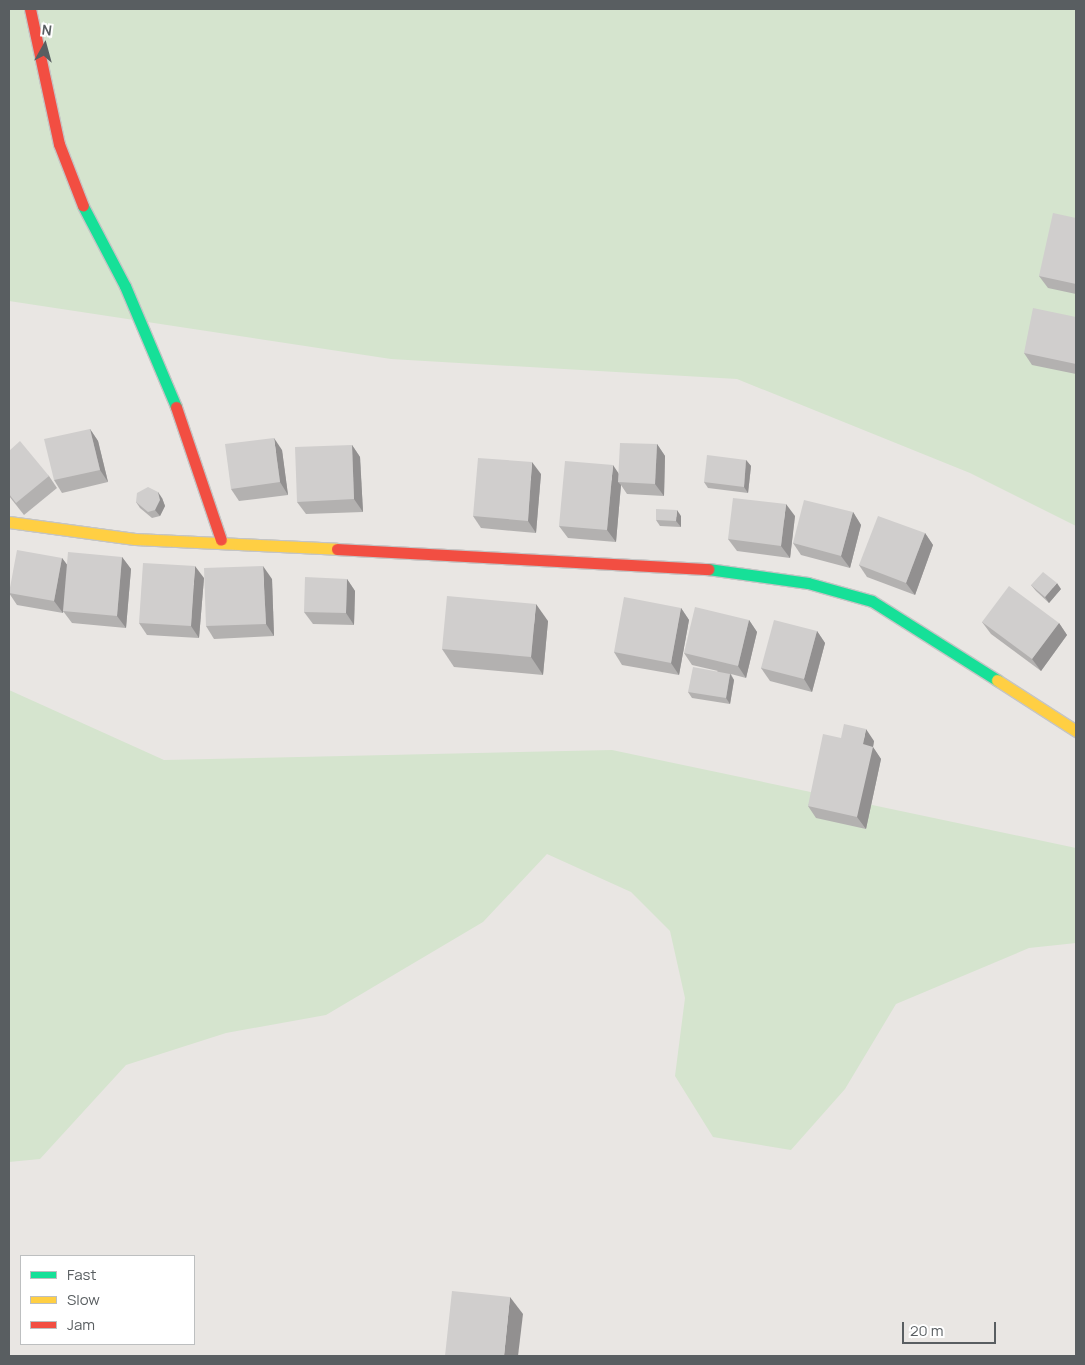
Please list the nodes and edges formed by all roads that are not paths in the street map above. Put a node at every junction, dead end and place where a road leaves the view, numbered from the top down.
1 (30, 9) edge
2 (9, 522) edge
3 (221, 540) junction
4 (1076, 731) edge

1 - 3 street
2 - 3 street
3 - 4 street

